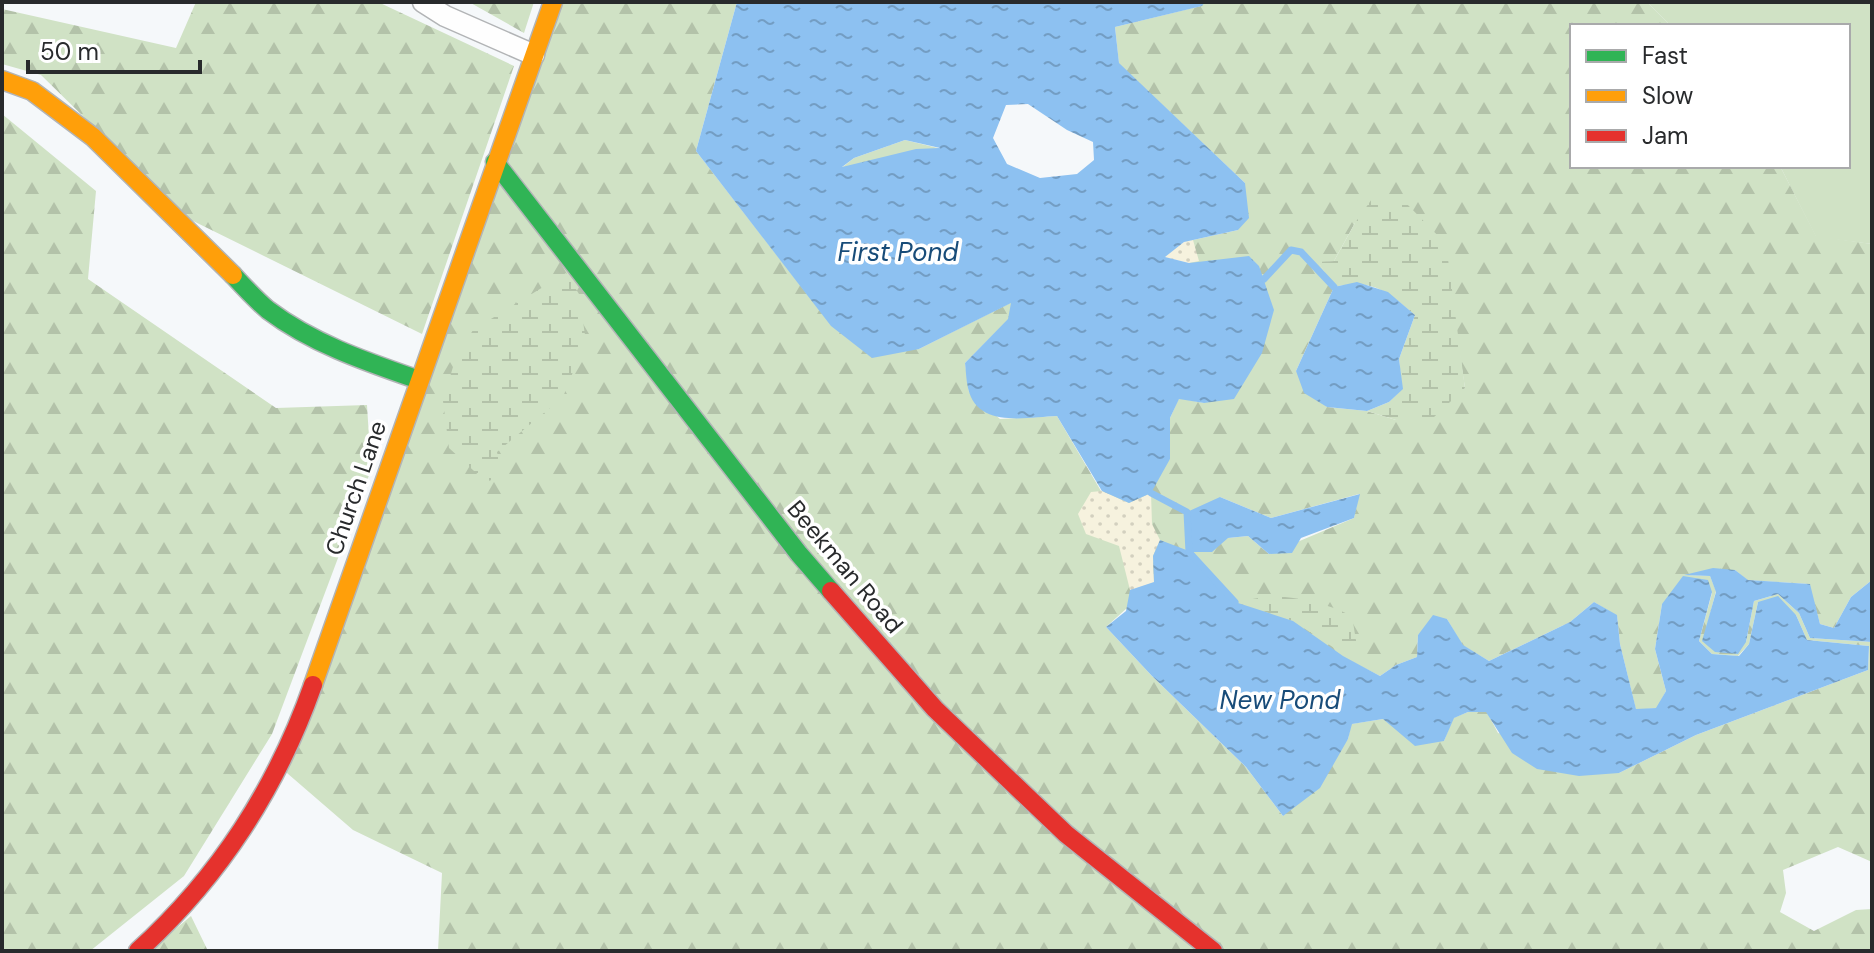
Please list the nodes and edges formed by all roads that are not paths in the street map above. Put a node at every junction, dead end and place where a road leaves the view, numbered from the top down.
1 (423, 2) edge
2 (553, 2) edge
3 (534, 55) junction
4 (2, 80) edge
5 (495, 162) junction
6 (419, 380) junction
7 (138, 951) edge
8 (1213, 951) edge

1 - 3 street
2 - 3 street, Church Lane
3 - 5 street, Church Lane
4 - 6 street
5 - 6 street, Church Lane
5 - 8 street, Beekman Road
6 - 7 street, Church Lane

